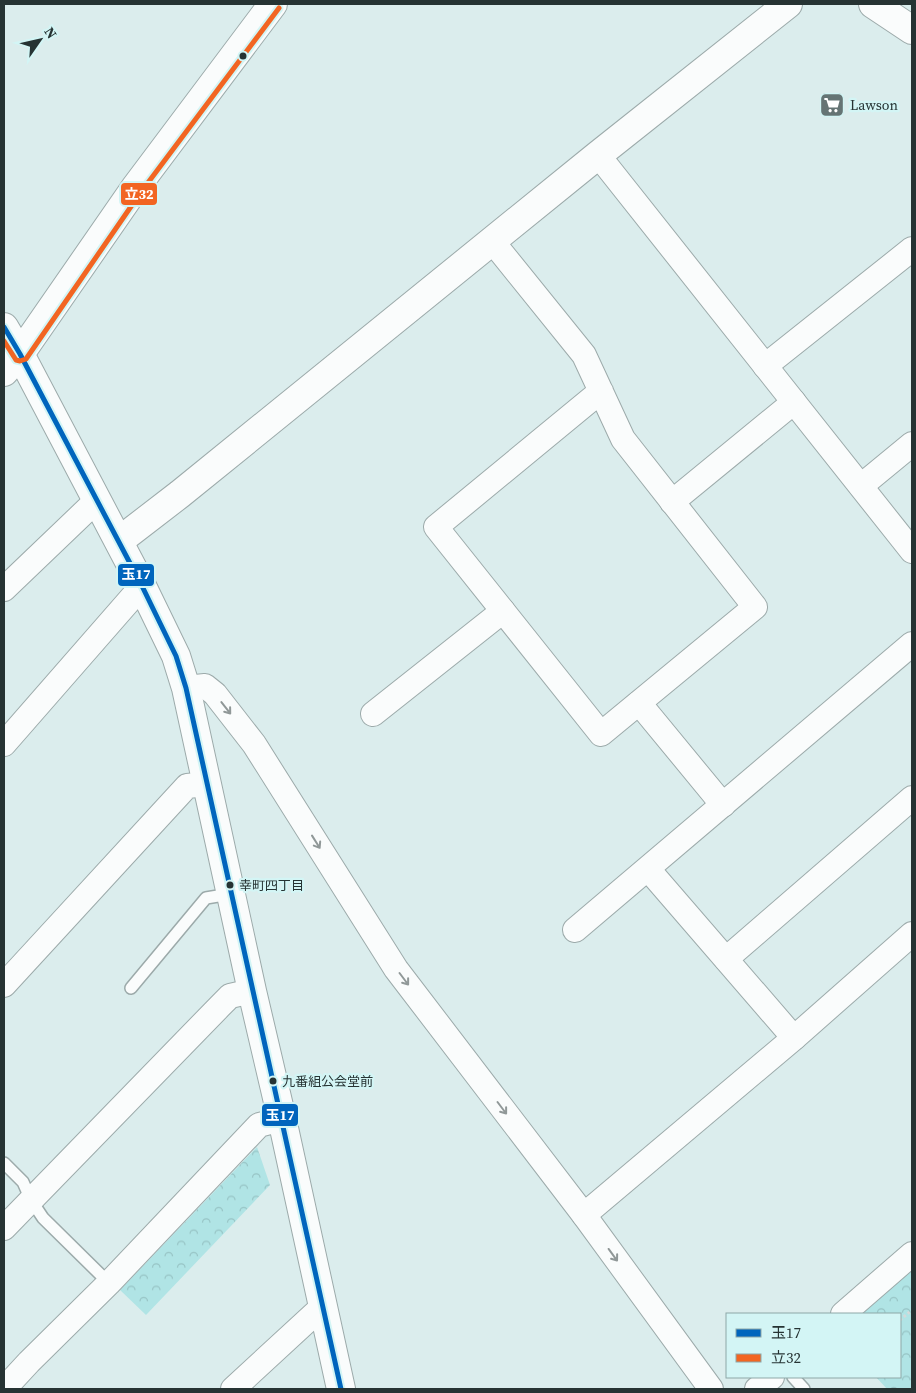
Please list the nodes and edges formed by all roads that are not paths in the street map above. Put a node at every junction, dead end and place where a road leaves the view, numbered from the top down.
1 (273, 4) edge
2 (788, 4) edge
3 (873, 4) edge
4 (912, 30) edge
5 (598, 155) junction
6 (492, 241) junction
7 (912, 250) edge
8 (4, 326) edge
9 (12, 363) edge
10 (765, 366) junction
11 (601, 391) junction
12 (794, 402) junction
13 (912, 444) edge
14 (861, 486) junction
15 (97, 500) junction
16 (672, 502) junction
17 (119, 541) junction
18 (912, 550) edge
19 (142, 586) junction
20 (4, 589) edge
21 (503, 611) junction
22 (912, 644) edge
23 (186, 688) junction
24 (639, 703) junction
25 (373, 714) dead end
26 (4, 744) edge
27 (207, 784) junction
28 (912, 798) edge
29 (723, 805) junction
30 (648, 869) junction
31 (230, 894) junction
32 (575, 930) dead end
33 (912, 934) edge
34 (726, 959) junction
35 (4, 985) edge
36 (131, 988) dead end
37 (252, 991) junction
38 (794, 1038) junction
39 (282, 1119) junction
40 (4, 1163) edge
41 (31, 1200) junction
42 (584, 1215) junction
43 (4, 1228) edge
44 (912, 1254) edge
45 (109, 1283) junction
46 (322, 1308) junction
47 (844, 1313) edge
48 (771, 1378) edge
49 (794, 1378) edge
50 (4, 1389) edge
51 (233, 1389) edge
52 (341, 1389) edge
53 (711, 1389) edge
54 (758, 1389) edge
55 (804, 1389) edge

1 - 9 street
2 - 5 street
3 - 4 street
5 - 6 street
5 - 10 street
6 - 11 street
6 - 17 street
7 - 10 street
8 - 9 street
9 - 15 street
10 - 12 street
11 - 16 street
11 - 21 street
12 - 14 street
12 - 16 street
13 - 14 street
14 - 18 street
15 - 17 street
15 - 20 street
16 - 24 street
17 - 19 street
19 - 23 street
19 - 26 street
21 - 24 street
21 - 25 street
22 - 29 street
23 - 27 street
23 -> 42 street
24 - 29 street
27 - 31 street
27 - 35 street
28 - 34 street
29 - 30 street
30 - 32 street
30 - 34 street
31 - 36 lane
31 - 37 street
33 - 38 street
34 - 38 street
37 - 39 street
37 - 41 street
38 - 42 street
39 - 45 street
39 - 46 street
40 - 41 lane
41 - 43 street
41 - 45 lane
42 -> 53 street
44 - 47 street
45 - 50 street
46 - 51 street
46 - 52 street
48 - 54 street
49 - 55 lane

